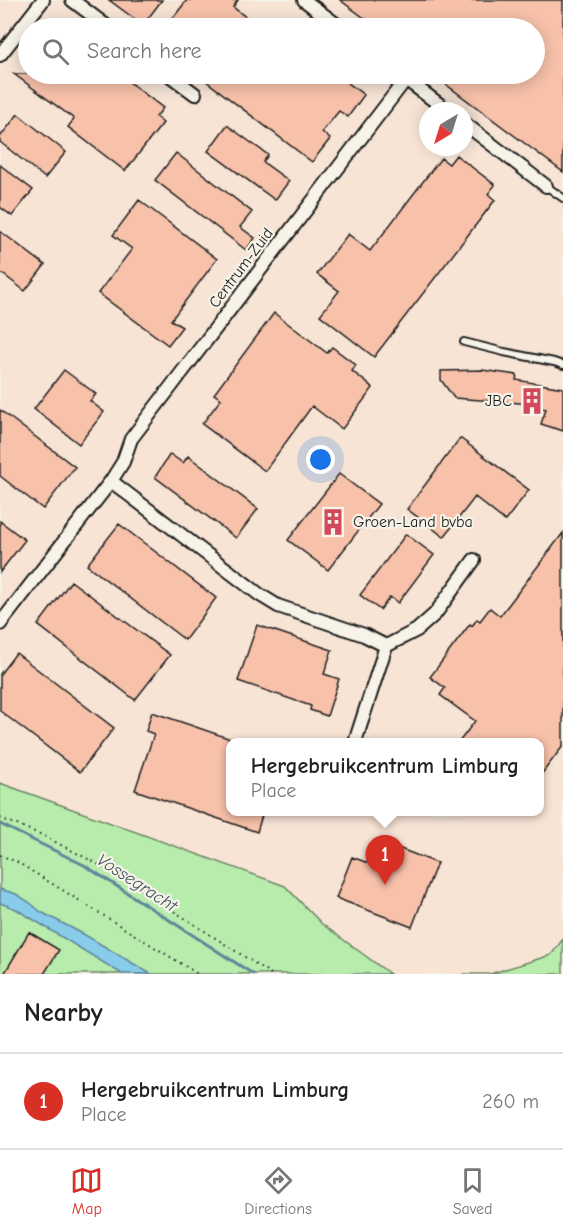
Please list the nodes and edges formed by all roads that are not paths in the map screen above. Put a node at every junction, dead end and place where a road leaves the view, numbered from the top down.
1 (42, 0) edge
2 (72, 0) edge
3 (304, 0) edge
4 (28, 18) edge
5 (96, 18) edge
6 (328, 18) edge
7 (18, 31) edge
8 (0, 55) edge
9 (182, 84) edge
10 (396, 84) edge
11 (413, 84) edge
12 (195, 94) dead end
13 (436, 102) edge
14 (473, 130) edge
15 (546, 186) joint
16 (563, 198) edge
17 (464, 342) dead end
18 (563, 365) edge
19 (111, 481) junction
20 (474, 561) dead end
21 (0, 624) edge
22 (386, 646) junction
23 (356, 738) edge

1 - 4 street
2 - 5 street
3 - 6 street
7 - 8 street
9 - 12 street
10 - 19 street, Centrum-Zuid
11 - 13 street, Centrum-Zuid
14 - 15 street
15 - 16 lane
17 - 18 lane
19 - 21 street, Centrum-Zuid
19 - 22 street
20 - 22 street
22 - 23 street

